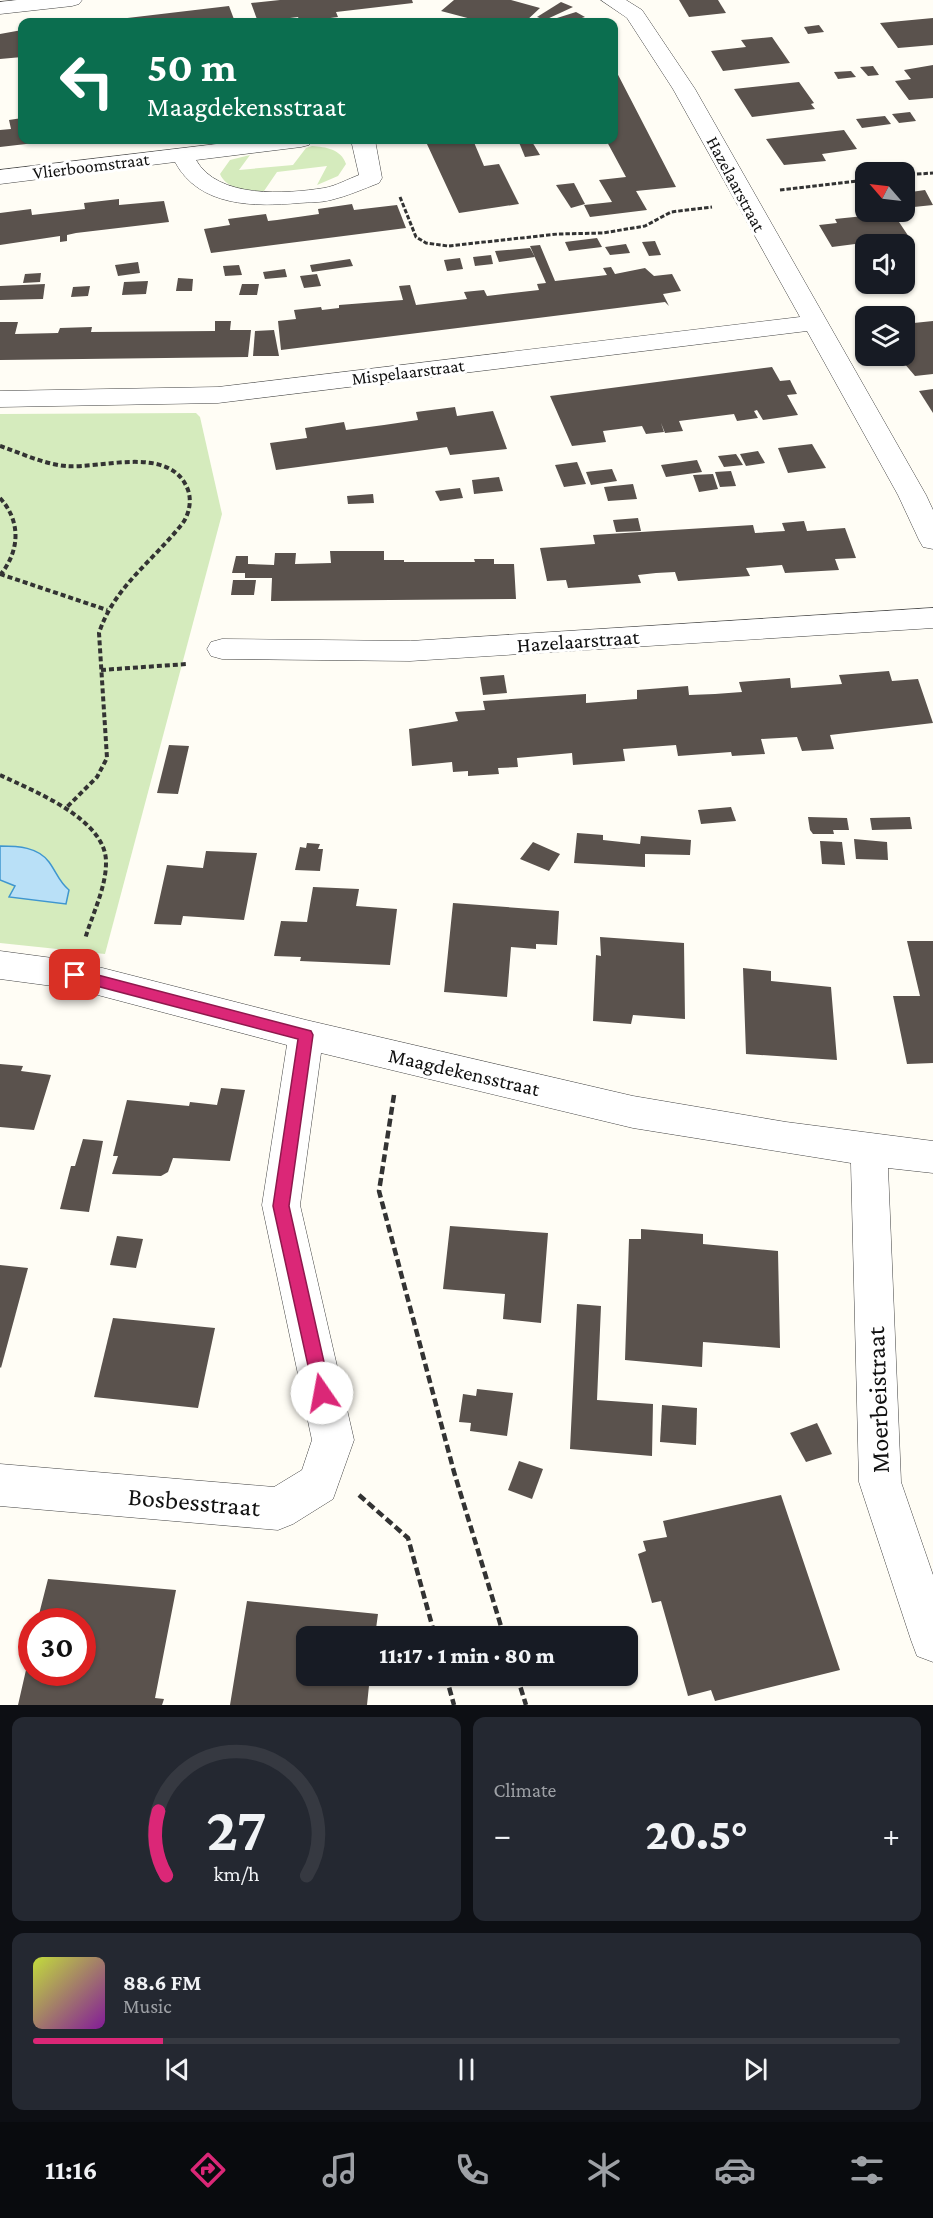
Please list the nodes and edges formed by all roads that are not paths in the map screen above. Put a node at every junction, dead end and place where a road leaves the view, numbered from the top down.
1 (72, 0) edge
2 (611, 0) edge
3 (0, 8) edge
4 (270, 144) edge
5 (365, 144) edge
6 (182, 155) junction
7 (0, 177) edge
8 (813, 323) junction
9 (0, 399) edge
10 (933, 540) edge
11 (933, 618) edge
12 (222, 649) road end
13 (0, 965) edge
14 (306, 1035) junction
15 (869, 1151) junction
16 (933, 1157) edge
17 (0, 1485) edge
18 (933, 1640) edge

1 - 3 street
2 - 8 street, Hazelaarstraat
4 - 6 street, Vlierboomstraat
5 - 6 street
6 - 7 street, Vlierboomstraat
8 - 9 street, Mispelaarstraat
8 - 10 street, Hazelaarstraat
11 - 12 street, Hazelaarstraat
13 - 14 street, Maagdekensstraat
14 - 15 street, Maagdekensstraat
14 - 17 street, Bosbesstraat
15 - 16 street, Maagdekensstraat
15 - 18 street, Moerbeistraat

